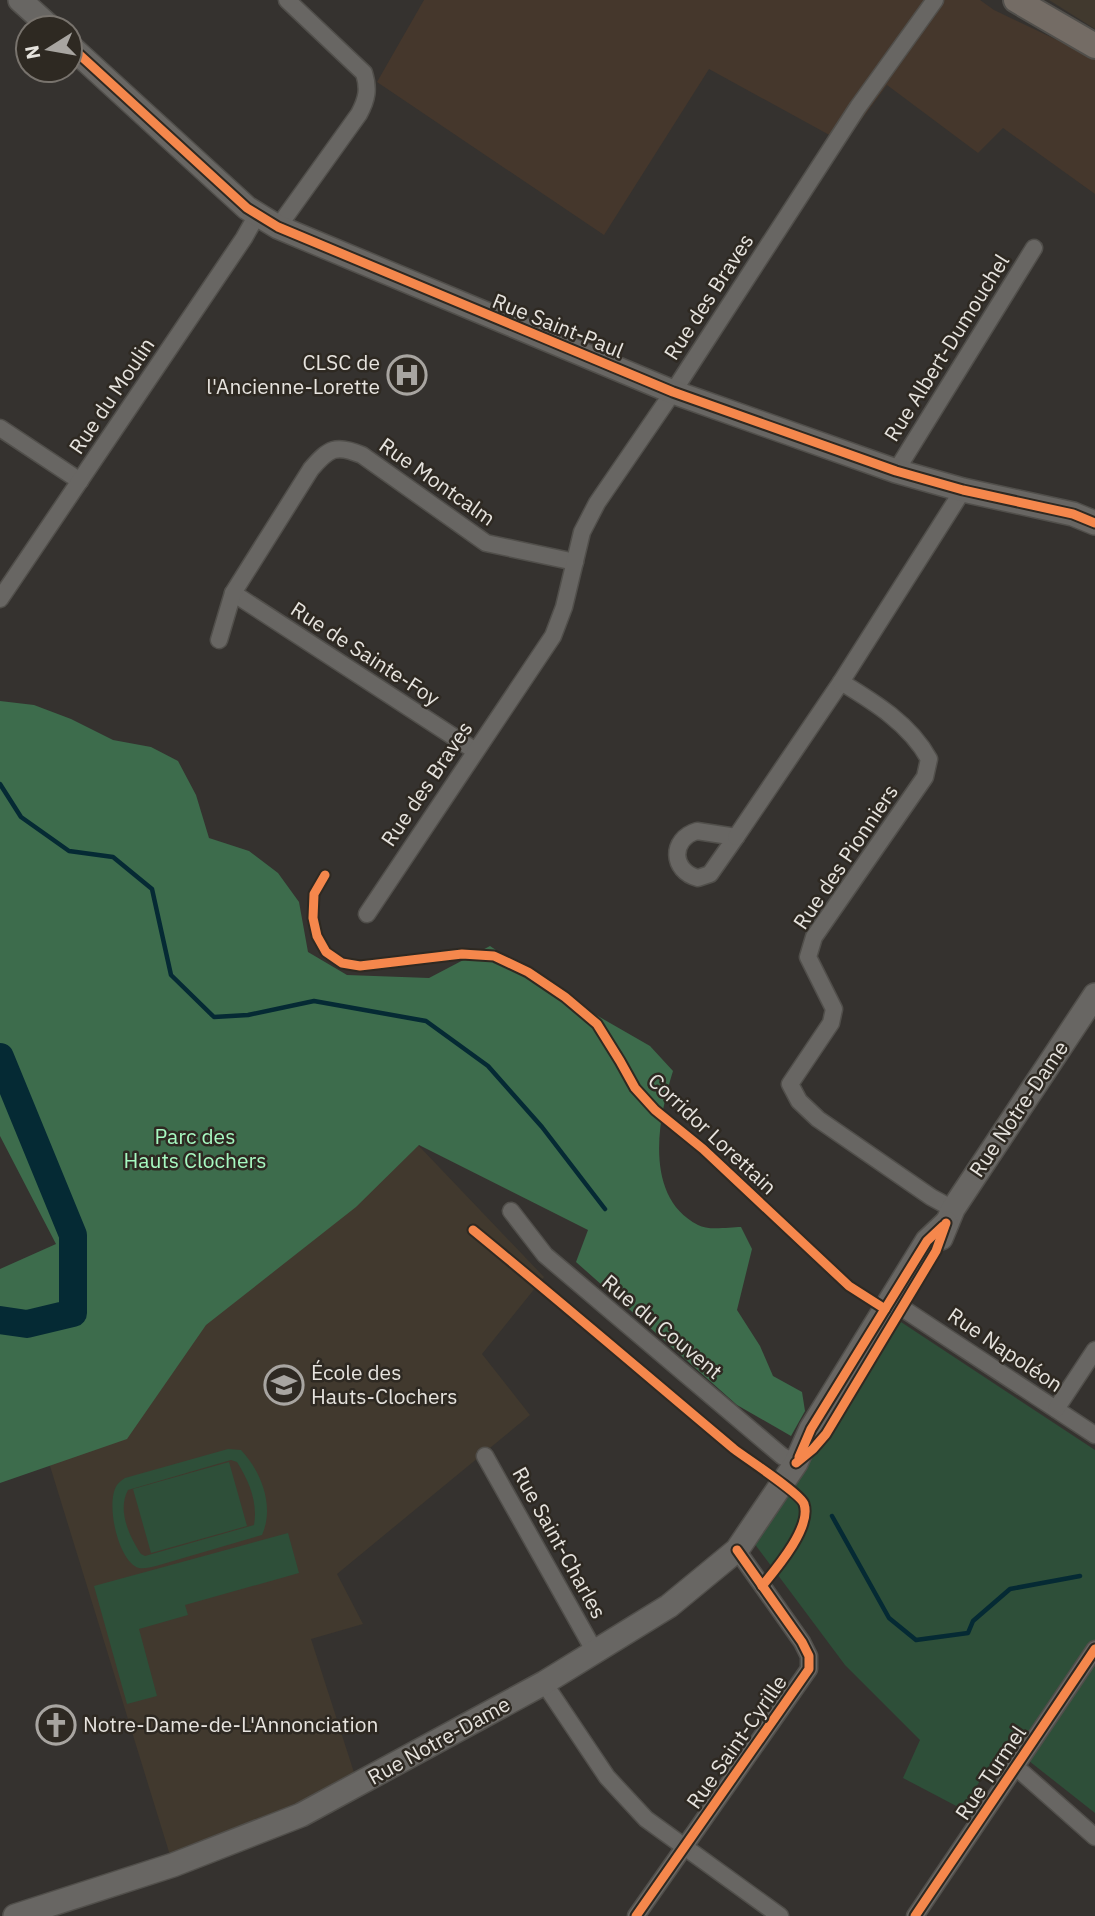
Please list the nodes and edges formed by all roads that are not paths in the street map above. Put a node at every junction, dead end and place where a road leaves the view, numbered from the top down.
1 (20, 0) edge
2 (935, 0) edge
3 (1016, 0) edge
4 (294, 2) edge
5 (36, 14) edge
6 (1095, 46) edge
7 (84, 59) edge
8 (257, 215) junction
9 (278, 227) junction
10 (1034, 248) dead end
11 (673, 393) junction
12 (0, 428) edge
13 (896, 471) junction
14 (80, 481) junction
15 (963, 490) junction
16 (1095, 523) edge
17 (575, 562) junction
18 (233, 593) junction
19 (0, 599) edge
20 (219, 640) dead end
21 (841, 682) junction
22 (474, 750) junction
23 (736, 837) dead end
24 (367, 914) dead end
25 (1095, 995) edge
26 (512, 1211) dead end
27 (949, 1216) junction
28 (897, 1303) junction
29 (1095, 1350) edge
30 (1056, 1409) junction
31 (1095, 1435) edge
32 (485, 1456) dead end
33 (796, 1463) junction
34 (737, 1549) junction
35 (1095, 1649) edge
36 (595, 1652) junction
37 (544, 1684) junction
38 (1016, 1767) junction
39 (1095, 1837) edge
40 (684, 1848) junction
41 (58, 1909) edge
42 (15, 1916) edge
43 (636, 1916) edge
44 (780, 1916) edge
45 (915, 1916) edge

1 - 5 street
2 - 11 street, Rue des Braves
3 - 6 main road
4 - 9 street
7 - 8 street, Rue Saint-Paul
8 - 9 street, Rue Saint-Paul
8 - 14 street, Rue du Moulin
9 - 11 street, Rue Saint-Paul
10 - 13 street, Rue Albert-Dumouchel
11 - 13 street, Rue Saint-Paul
11 - 17 street, Rue des Braves
12 - 14 street
13 - 15 street, Rue Saint-Paul
14 - 19 street, Rue du Moulin
15 - 16 street, Rue Saint-Paul
15 - 21 street
17 - 18 street, Rue Montcalm
17 - 22 street, Rue des Braves
18 - 20 street, Rue Montcalm
18 - 22 street, Rue de Sainte-Foy
21 - 23 street
21 - 27 street, Rue des Pionniers
22 - 24 street, Rue des Braves
25 - 27 street, Rue Notre-Dame
26 - 33 street, Rue du Couvent
27 - 28 street, Rue Notre-Dame
28 - 30 street, Rue Napoléon
28 - 33 street, Rue Notre-Dame
29 - 30 street
30 - 31 street, Rue Napoléon
32 - 36 street, Rue Saint-Charles
33 - 34 street, Rue Notre-Dame
34 - 36 street, Rue Notre-Dame
34 - 40 street, Rue Saint-Cyrille
35 - 38 street, Rue Turmel
36 - 37 street, Rue Notre-Dame
37 - 40 street
37 - 41 street, Rue Notre-Dame
38 - 39 street
38 - 45 street, Rue Turmel
40 - 43 street, Rue Saint-Cyrille
40 - 44 street
41 - 42 street, Rue Notre-Dame

